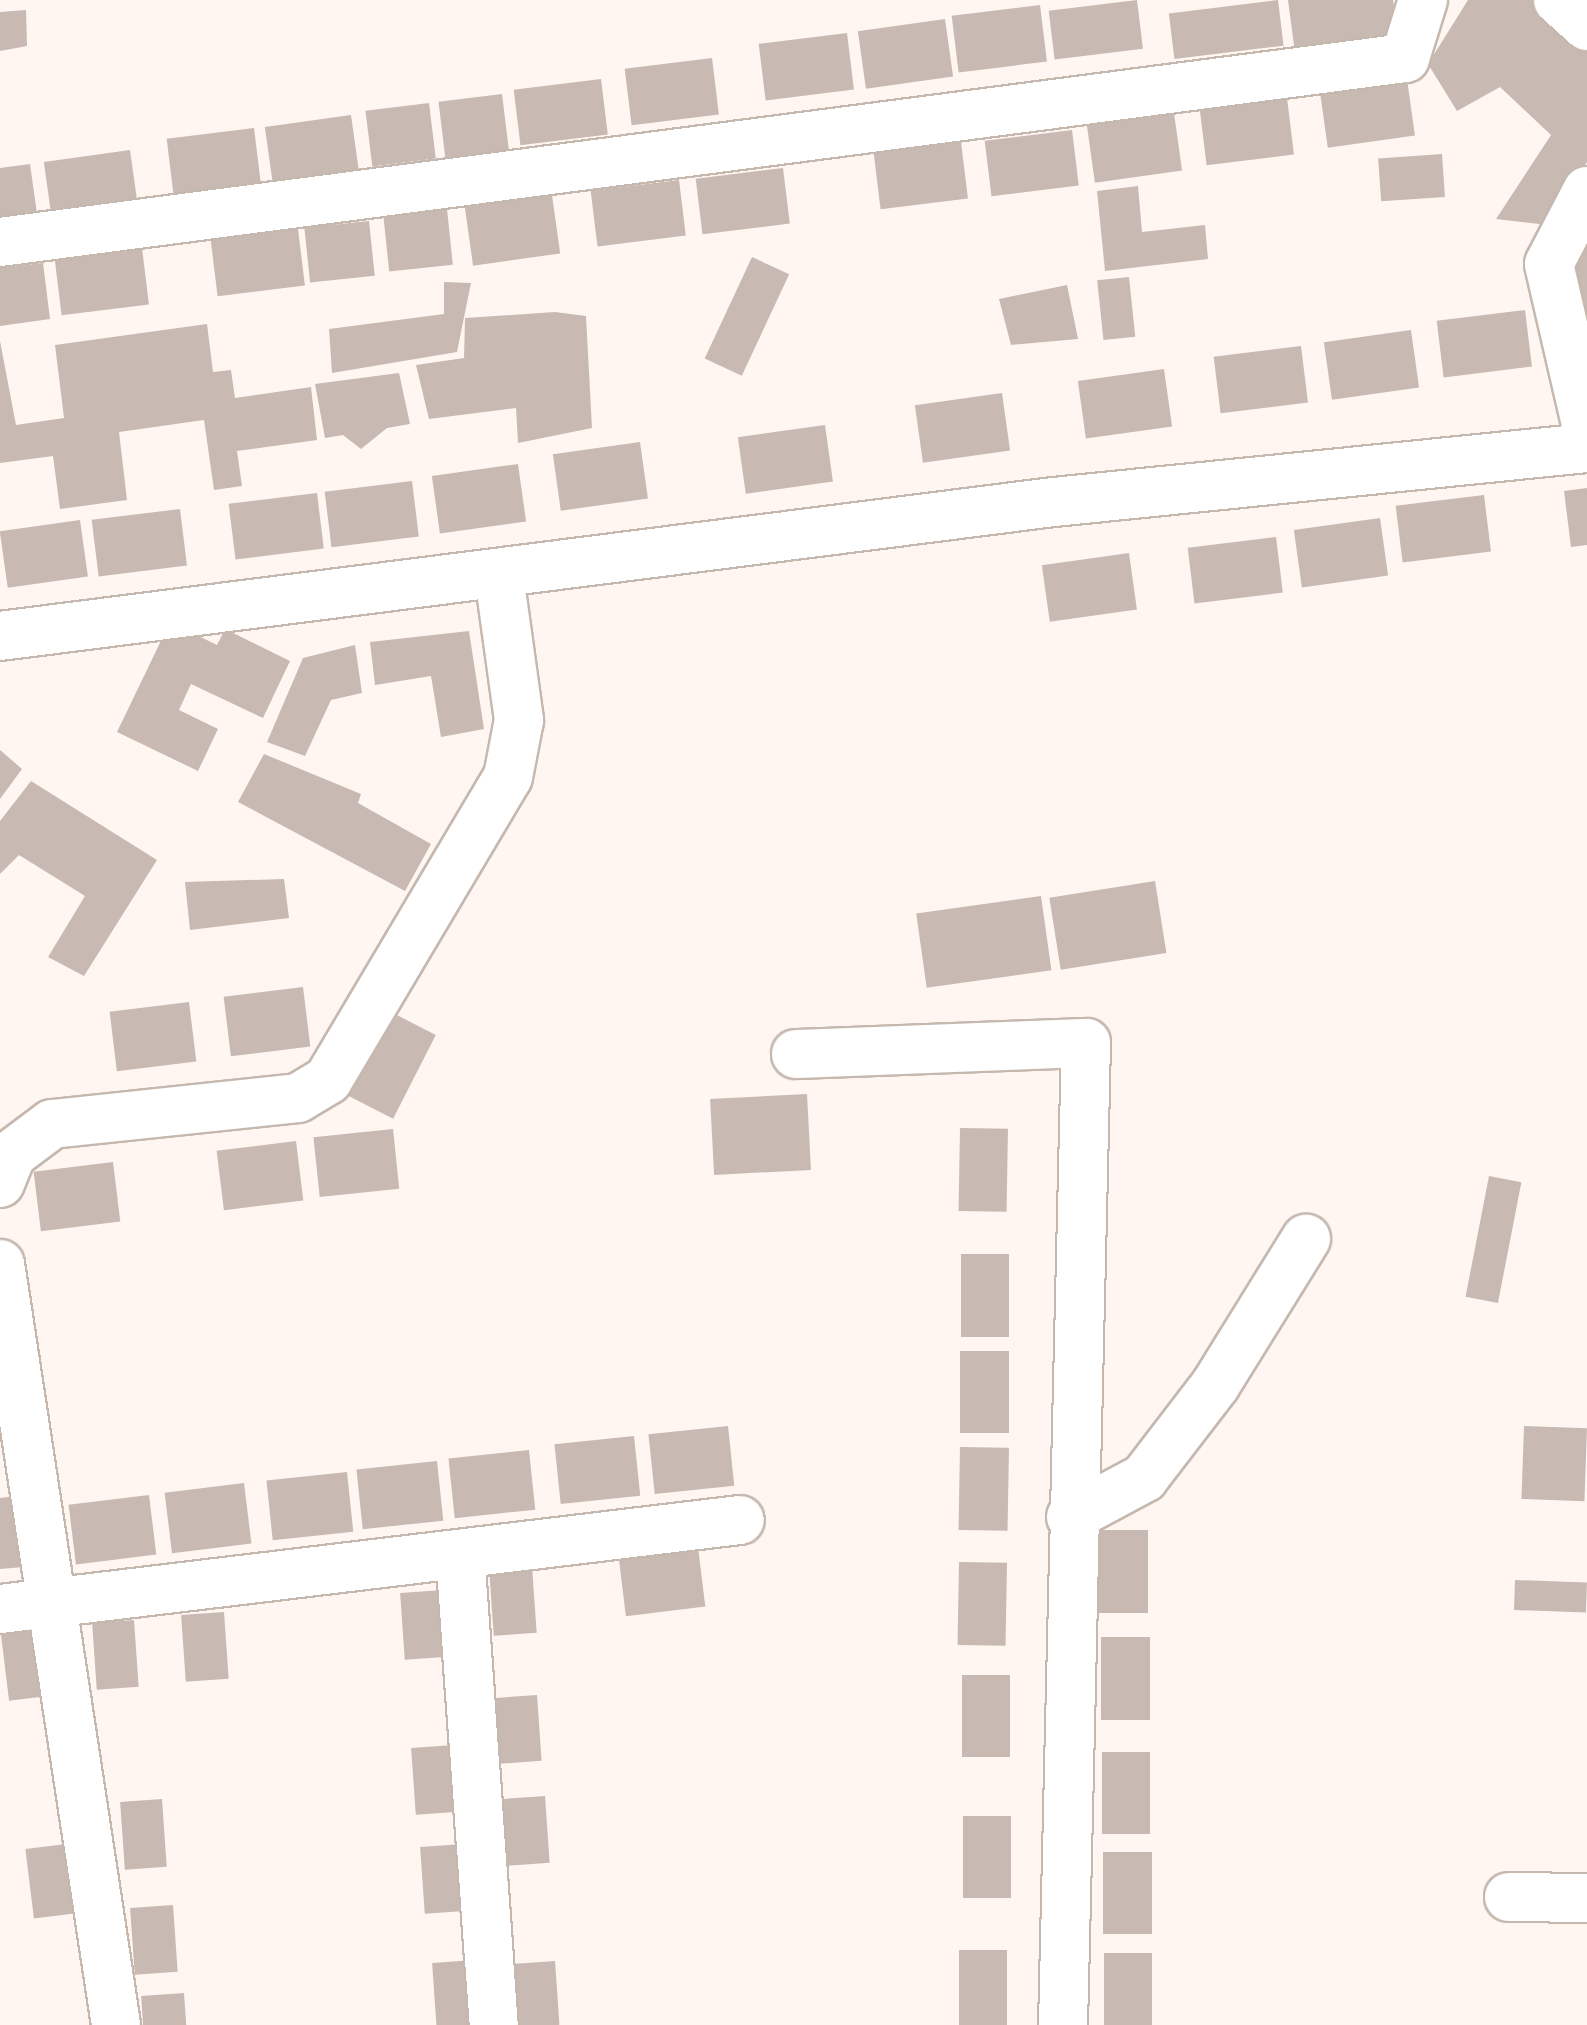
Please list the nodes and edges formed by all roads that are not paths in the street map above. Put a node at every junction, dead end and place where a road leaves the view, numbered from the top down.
1 (1424, 0) edge
2 (1558, 0) edge
3 (1587, 26) edge
4 (1587, 191) edge
5 (0, 242) edge
6 (1587, 429) edge
7 (1587, 448) edge
8 (499, 576) junction
9 (0, 636) edge
10 (796, 1054) dead end
11 (0, 1183) edge
12 (1306, 1239) dead end
13 (0, 1264) edge
14 (1071, 1517) junction
15 (740, 1520) dead end
16 (460, 1554) junction
17 (56, 1603) junction
18 (0, 1609) edge
19 (1508, 1896) dead end
20 (1587, 1898) edge
21 (116, 2025) edge
22 (494, 2025) edge
23 (1063, 2025) edge

1 - 5 street
2 - 3 street
4 - 6 street
7 - 8 street
8 - 9 street
8 - 11 street
10 - 14 street
12 - 14 street
13 - 17 street
14 - 23 street
15 - 16 street
16 - 17 street
16 - 22 street
17 - 18 street
17 - 21 street
19 - 20 street

